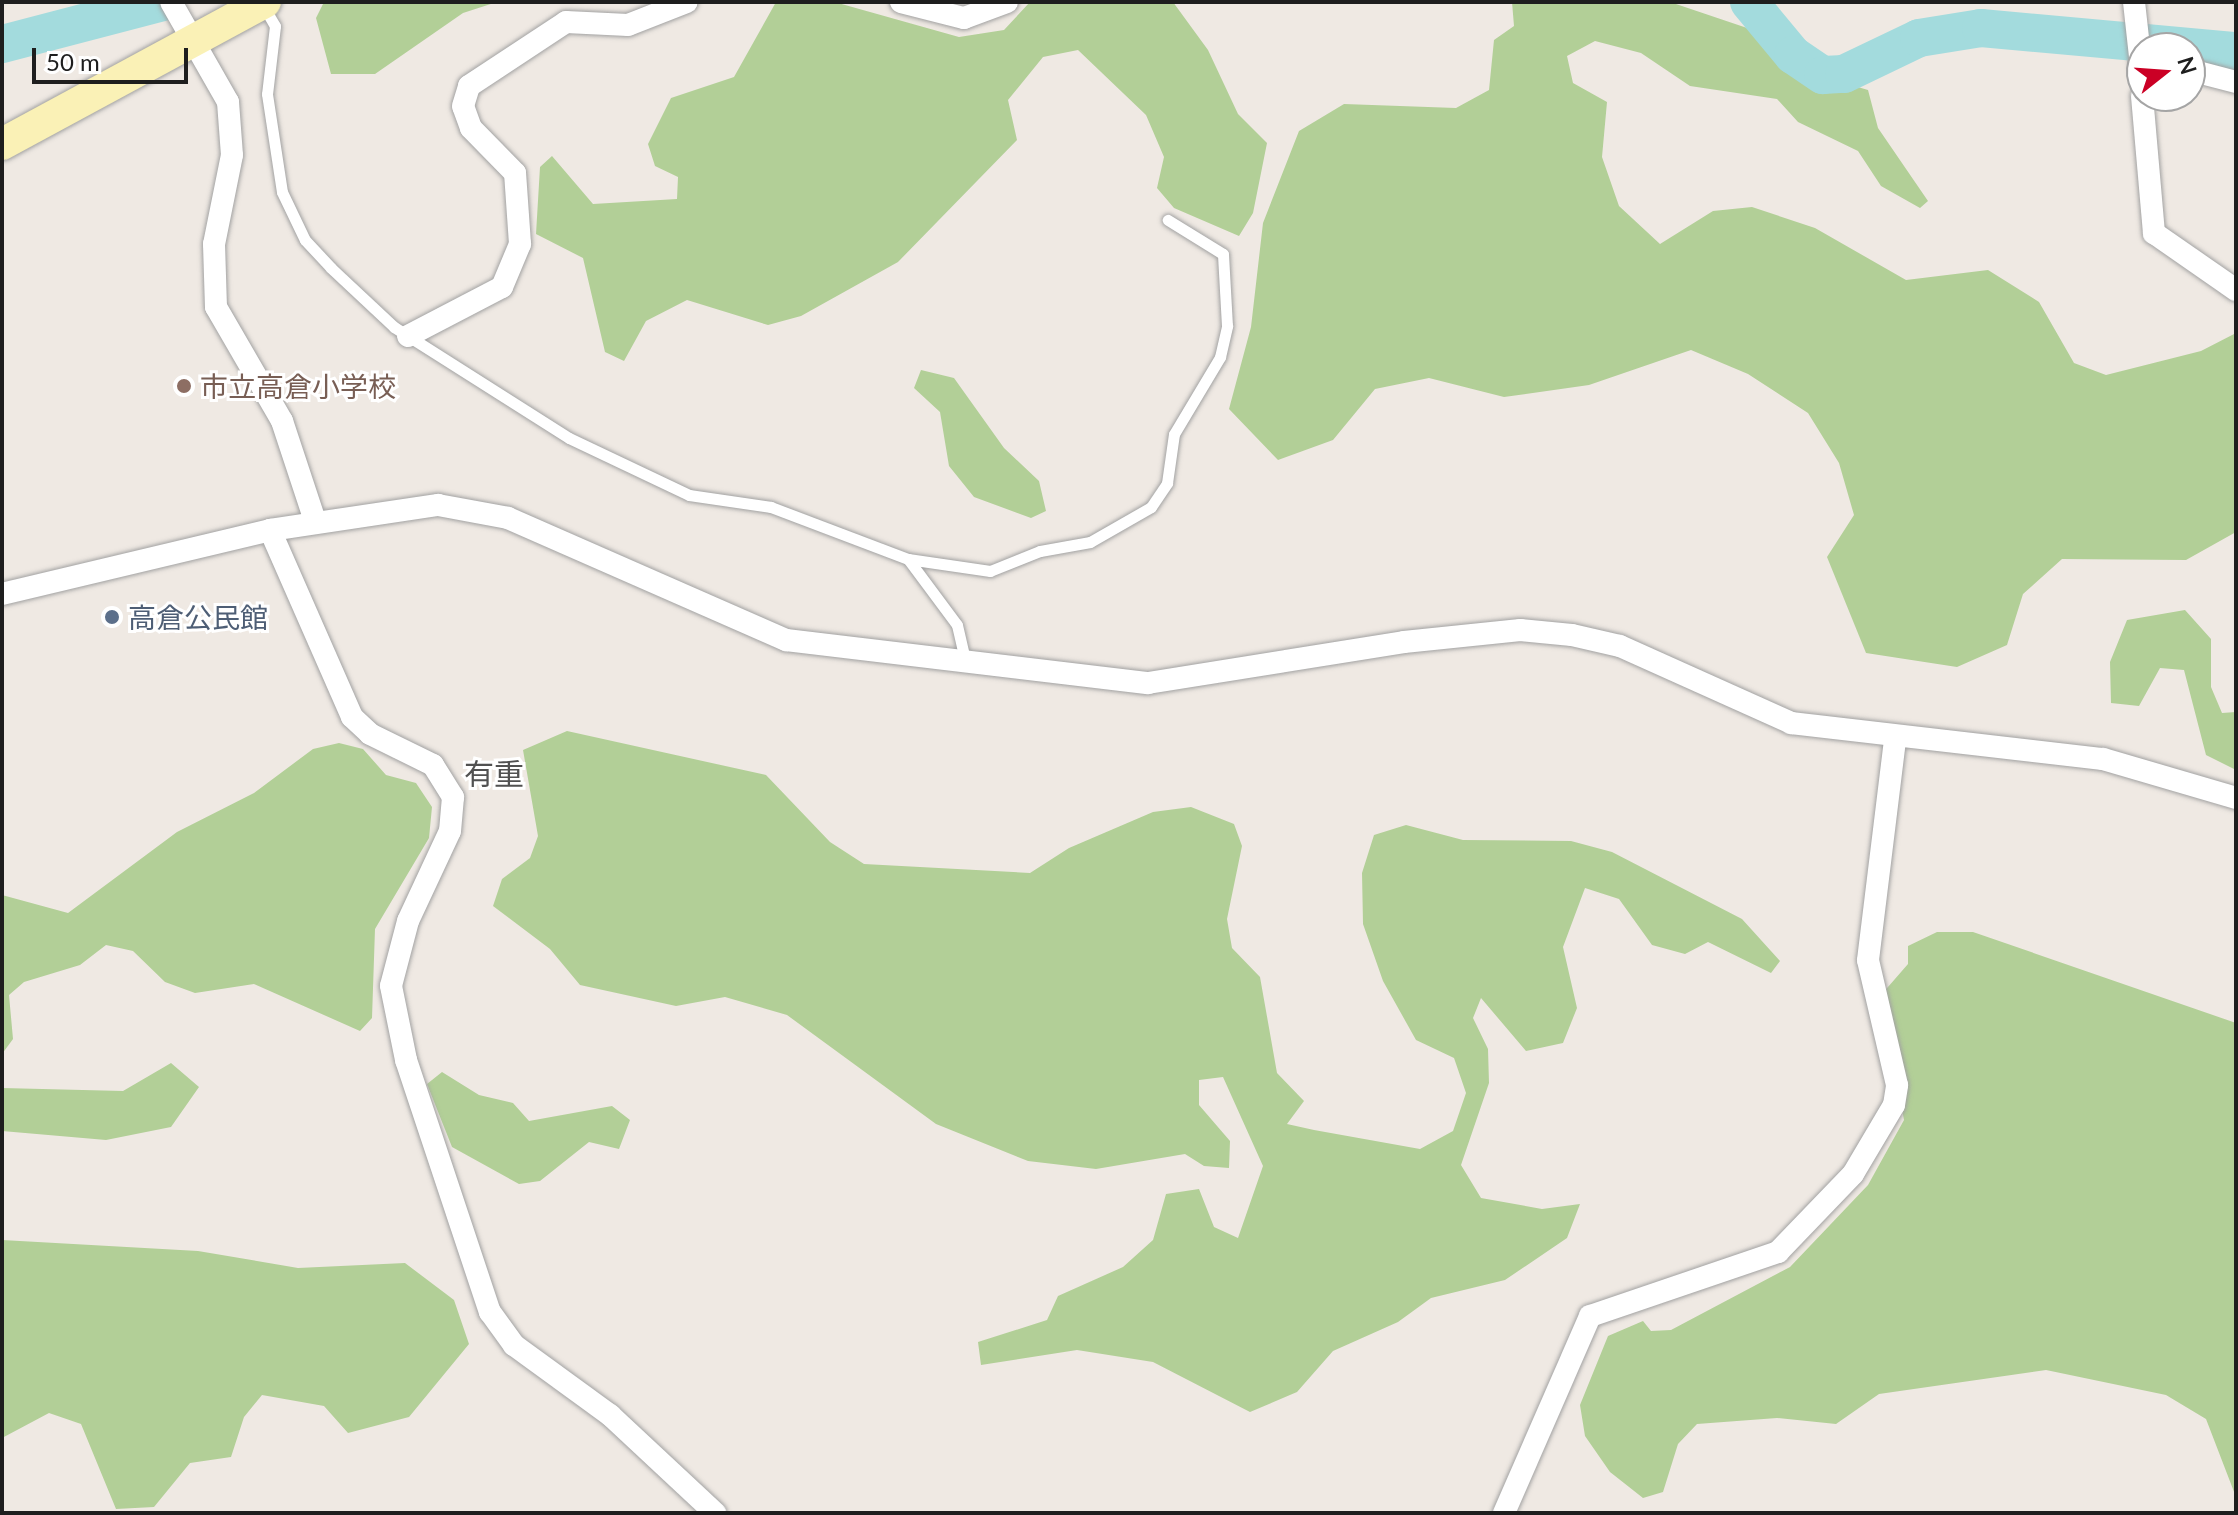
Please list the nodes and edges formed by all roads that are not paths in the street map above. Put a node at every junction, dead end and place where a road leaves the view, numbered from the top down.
1 (687, 2) edge
2 (901, 2) edge
3 (1007, 2) edge
4 (2134, 2) edge
5 (263, 3) edge
6 (174, 6) edge
7 (2139, 32) edge
8 (196, 40) junction
9 (2206, 74) edge
10 (2236, 82) edge
11 (2143, 112) edge
12 (2, 144) edge
13 (1168, 220) dead end
14 (2236, 290) edge
15 (408, 336) junction
16 (315, 521) junction
17 (270, 530) junction
18 (908, 559) junction
19 (2, 594) edge
20 (965, 661) junction
21 (1895, 739) junction
22 (2236, 798) edge
23 (715, 1513) edge
24 (1504, 1513) edge

1 - 15 street
2 - 3 street
4 - 7 street
5 - 8 main road
5 - 15 lane
6 - 8 street
8 - 12 main road
8 - 16 street
9 - 10 street
11 - 14 street
13 - 18 lane
15 - 18 lane
16 - 17 street
16 - 20 street
17 - 19 street
17 - 23 street
18 - 20 lane
20 - 21 street
21 - 22 street
21 - 24 street

